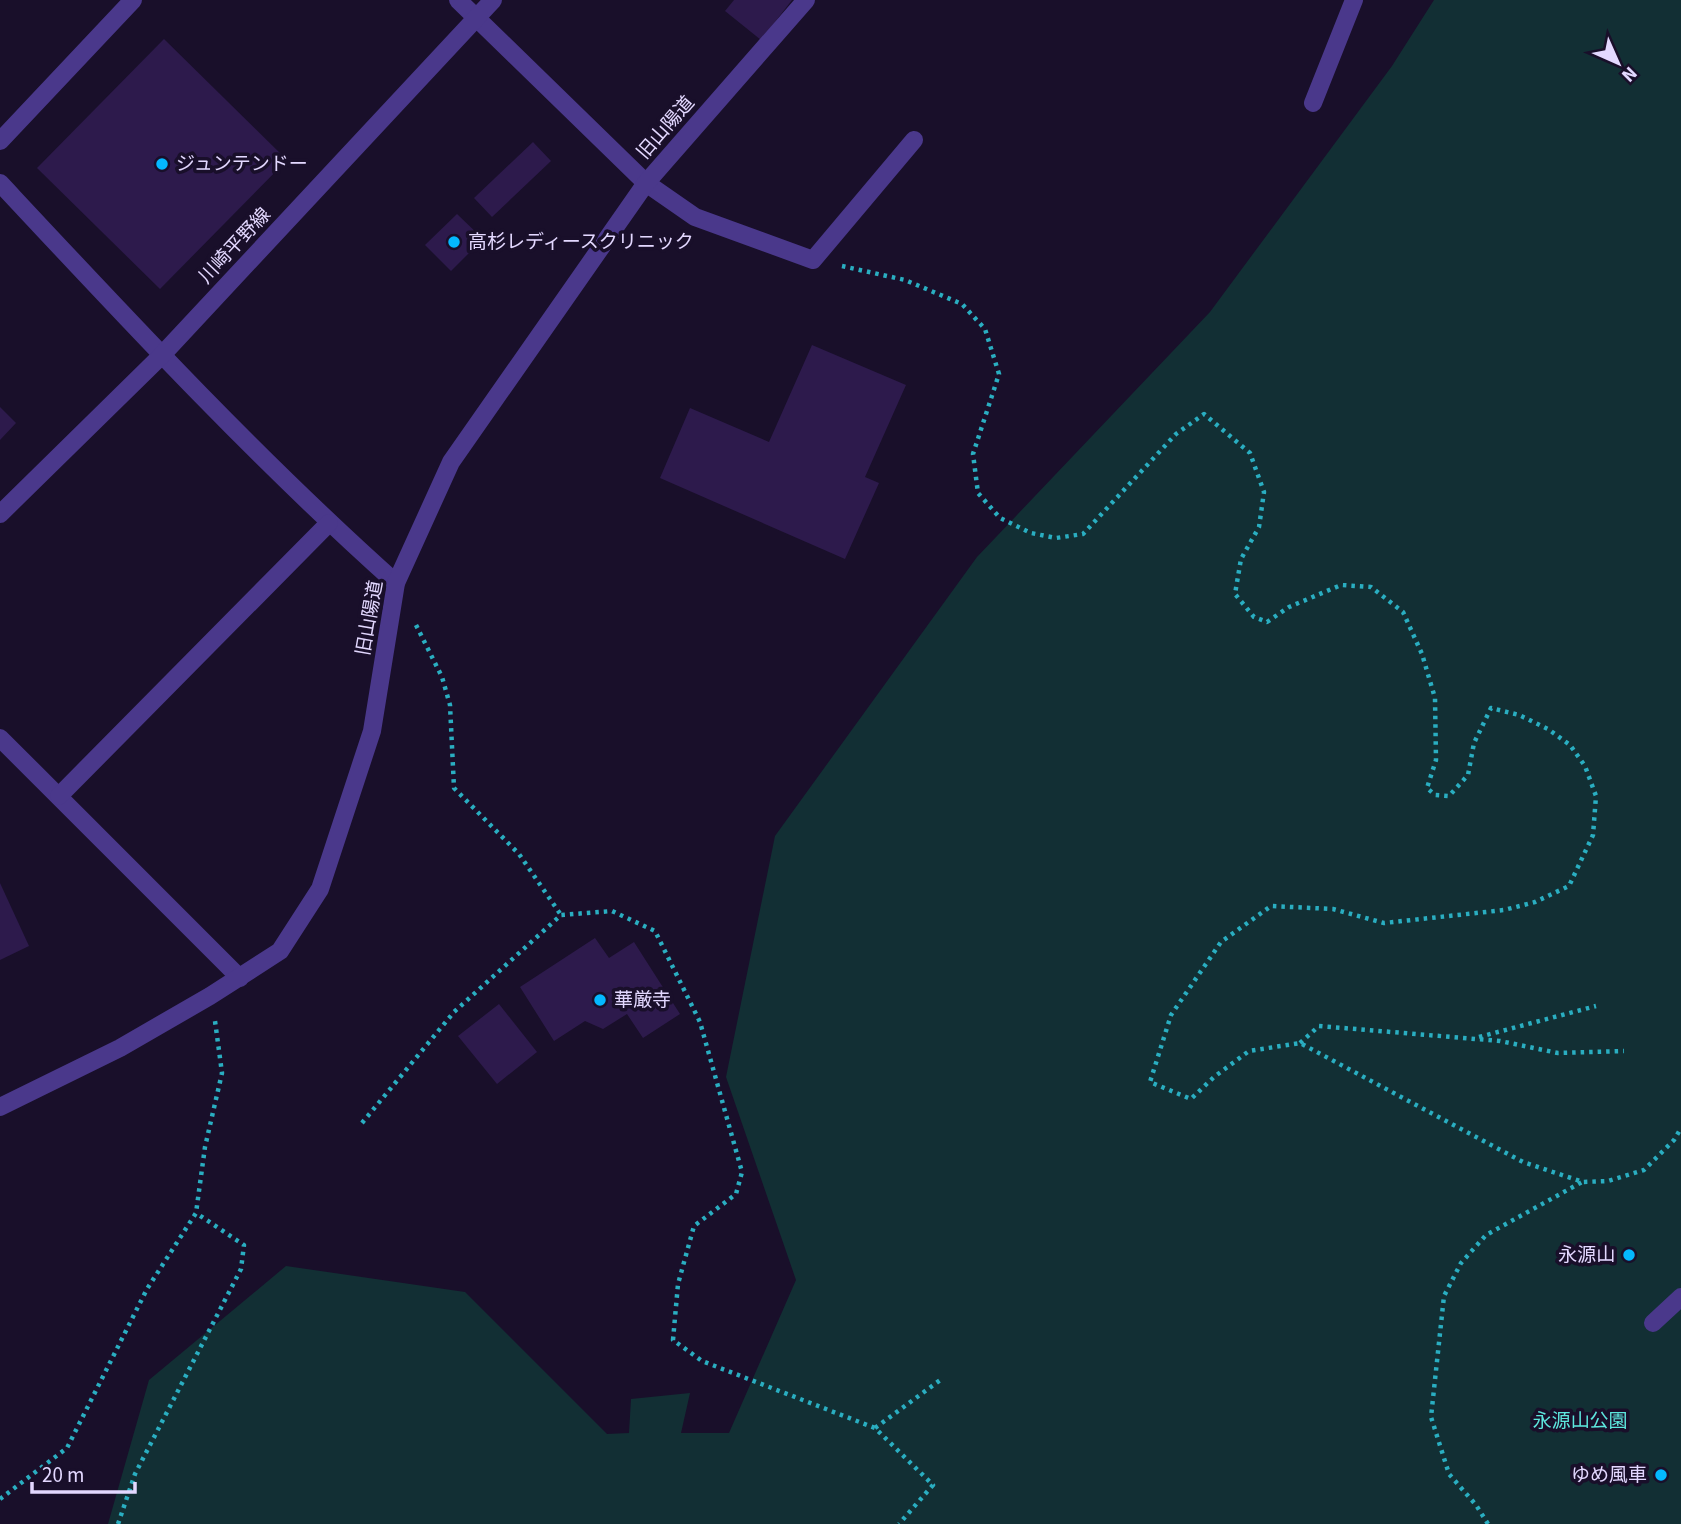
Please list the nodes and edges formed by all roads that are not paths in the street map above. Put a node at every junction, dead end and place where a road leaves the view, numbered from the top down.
1 (133, 0) edge
2 (458, 0) edge
3 (494, 0) edge
4 (806, 0) edge
5 (1354, 0) edge
6 (476, 17) junction
7 (1313, 103) dead end
8 (915, 140) dead end
9 (0, 141) edge
10 (0, 183) edge
11 (646, 183) junction
12 (162, 356) junction
13 (0, 514) edge
14 (329, 523) junction
15 (396, 583) junction
16 (0, 738) edge
17 (59, 796) junction
18 (240, 978) junction
19 (0, 1107) edge
20 (1681, 1297) edge
21 (1653, 1323) dead end

1 - 9 street
2 - 6 street
3 - 6 street, 川崎平野線
4 - 11 street, 旧山陽道
5 - 7 street
6 - 11 street
6 - 12 street, 川崎平野線
8 - 11 street
10 - 12 street
11 - 15 street, 旧山陽道
12 - 13 street, 川崎平野線
12 - 14 street
14 - 15 street
14 - 17 street
15 - 18 street, 旧山陽道
16 - 17 street
17 - 18 street
18 - 19 street, 旧山陽道
20 - 21 street

